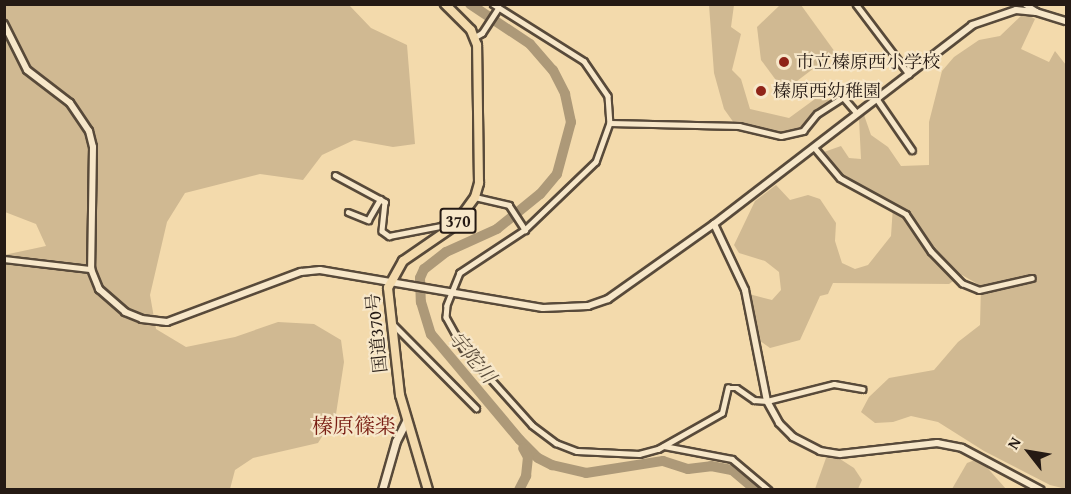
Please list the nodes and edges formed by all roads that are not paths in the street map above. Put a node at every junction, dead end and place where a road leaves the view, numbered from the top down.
1 (445, 4) edge
2 (856, 4) edge
3 (1025, 4) edge
4 (496, 7) edge
5 (1036, 12) junction
6 (1066, 21) edge
7 (4, 24) edge
8 (479, 34) junction
9 (909, 74) junction
10 (877, 99) junction
11 (857, 114) junction
12 (610, 123) junction
13 (814, 147) junction
14 (912, 150) dead end
15 (336, 175) dead end
16 (475, 197) junction
17 (380, 199) junction
18 (348, 212) dead end
19 (466, 212) junction
20 (714, 224) junction
21 (524, 228) junction
22 (4, 259) edge
23 (91, 269) junction
24 (1032, 278) dead end
25 (389, 280) junction
26 (449, 291) junction
27 (392, 323) junction
28 (862, 389) dead end
29 (767, 401) junction
30 (476, 408) dead end
31 (406, 421) junction
32 (664, 446) junction
33 (382, 489) edge
34 (428, 489) edge
35 (769, 489) edge
36 (1041, 489) edge

1 - 8 highway
2 - 9 street
3 - 5 street
4 - 8 street
4 - 12 street
5 - 6 street
5 - 9 street
7 - 23 street
8 - 16 highway, 国道370号 / 370
9 - 10 street
10 - 11 street
10 - 14 street
11 - 12 street
11 - 13 street
12 - 21 street
13 - 20 street
13 - 24 street
15 - 17 street
16 - 19 highway, 国道370号 / 370
16 - 21 street
17 - 18 street
17 - 19 street
19 - 25 highway, 国道370号 / 370
20 - 26 street
20 - 29 street
21 - 26 street
22 - 23 street
23 - 25 street
25 - 26 street
25 - 27 highway, 国道370号
26 - 32 street
27 - 30 street
27 - 31 highway, 国道370号
28 - 29 street
29 - 32 street
29 - 36 street
31 - 33 main road
31 - 34 highway, 国道370号
32 - 35 street

